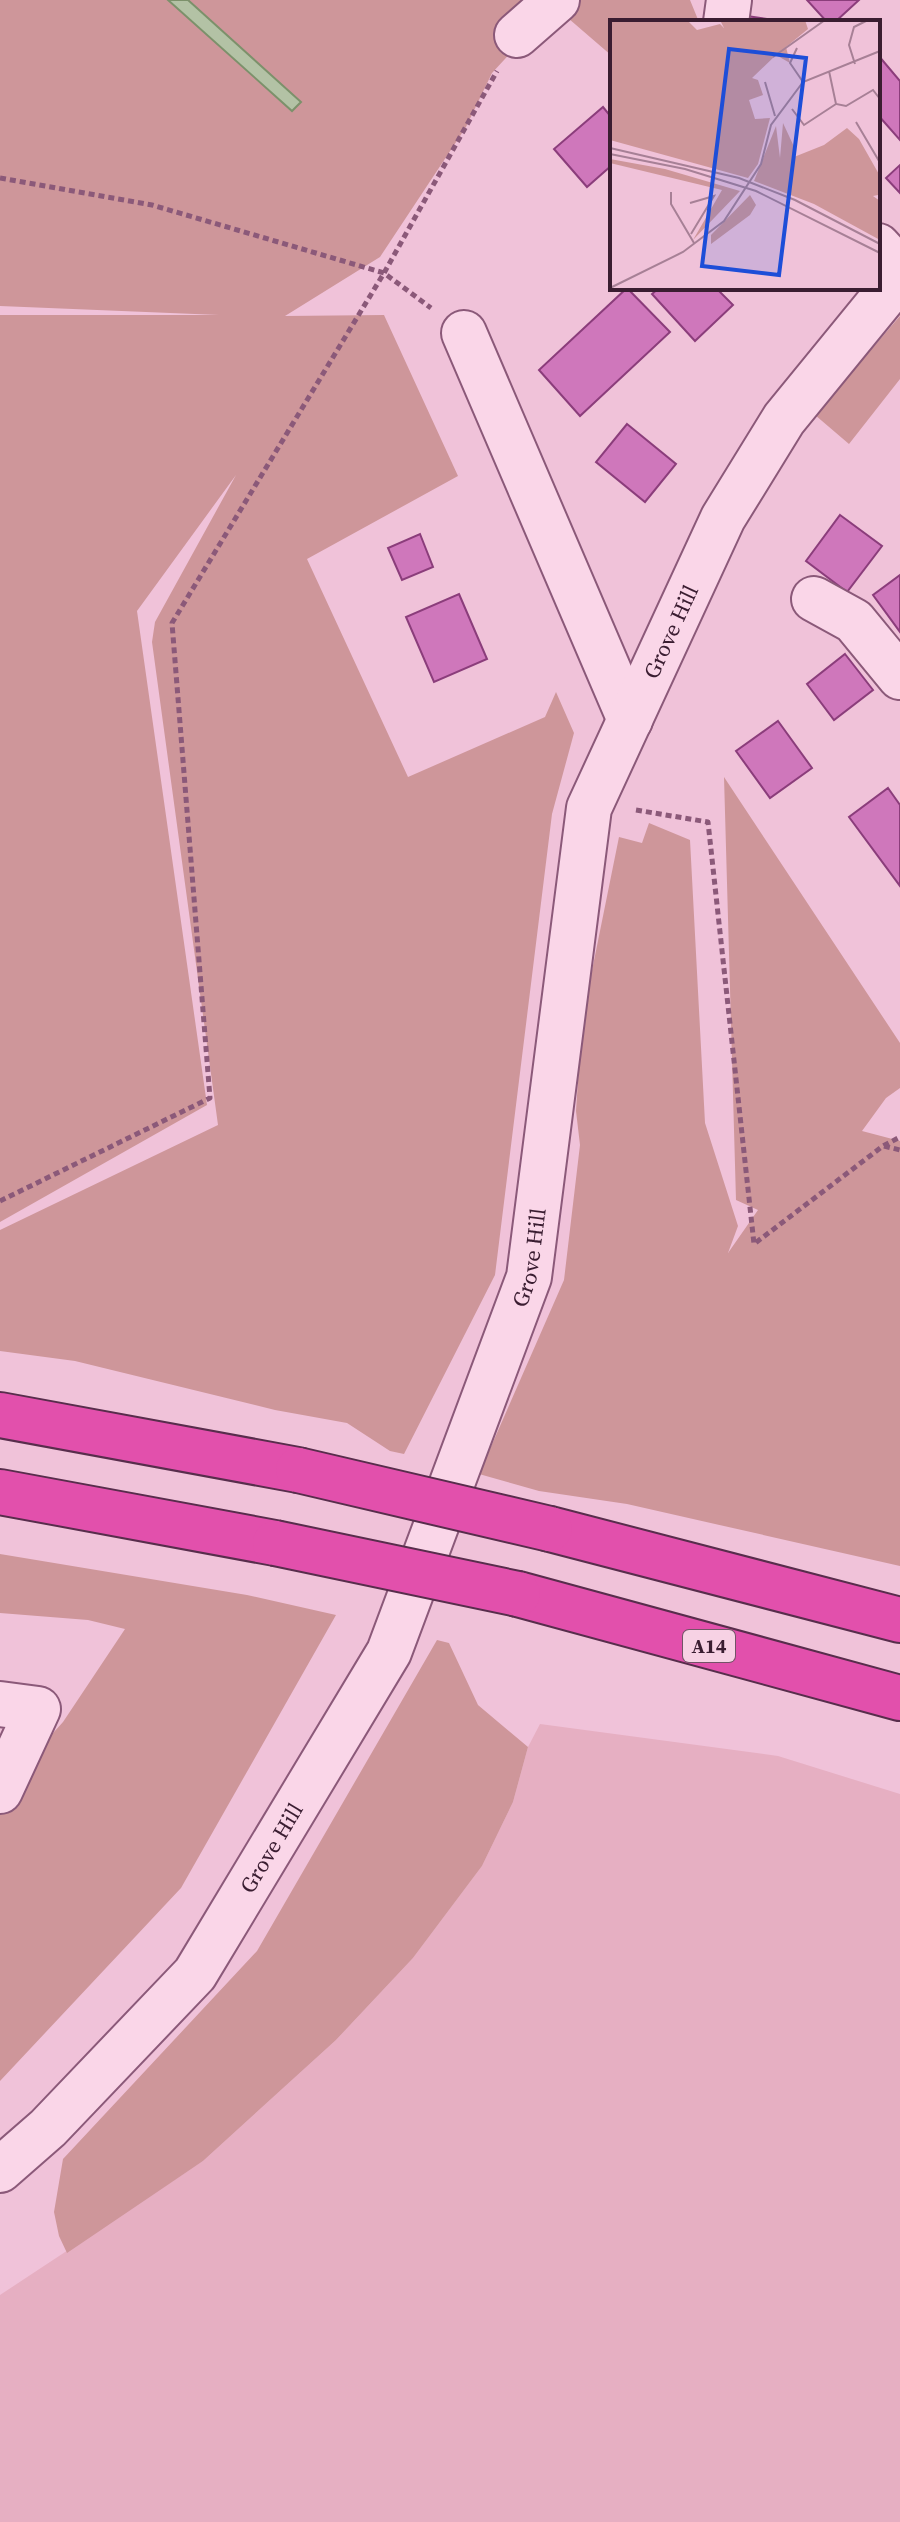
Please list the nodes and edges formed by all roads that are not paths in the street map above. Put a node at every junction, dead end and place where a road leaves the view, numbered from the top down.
1 (557, 0) edge
2 (729, 0) edge
3 (726, 20) edge
4 (517, 35) road end
5 (880, 248) edge
6 (900, 270) edge
7 (900, 277) edge
8 (464, 333) road end
9 (814, 599) dead end
10 (900, 677) edge
11 (630, 720) junction
12 (0, 1415) edge
13 (0, 1492) edge
14 (900, 1620) edge
15 (900, 1698) edge
16 (0, 1704) edge
17 (0, 1791) edge
18 (0, 2170) edge

1 - 4 street
2 - 3 street
5 - 6 street
7 - 11 street, Grove Hill
8 - 11 street
9 - 10 street
11 - 18 street, Grove Hill
12 - 14 highway, bridge
13 - 15 highway, A14, bridge
16 - 17 street

